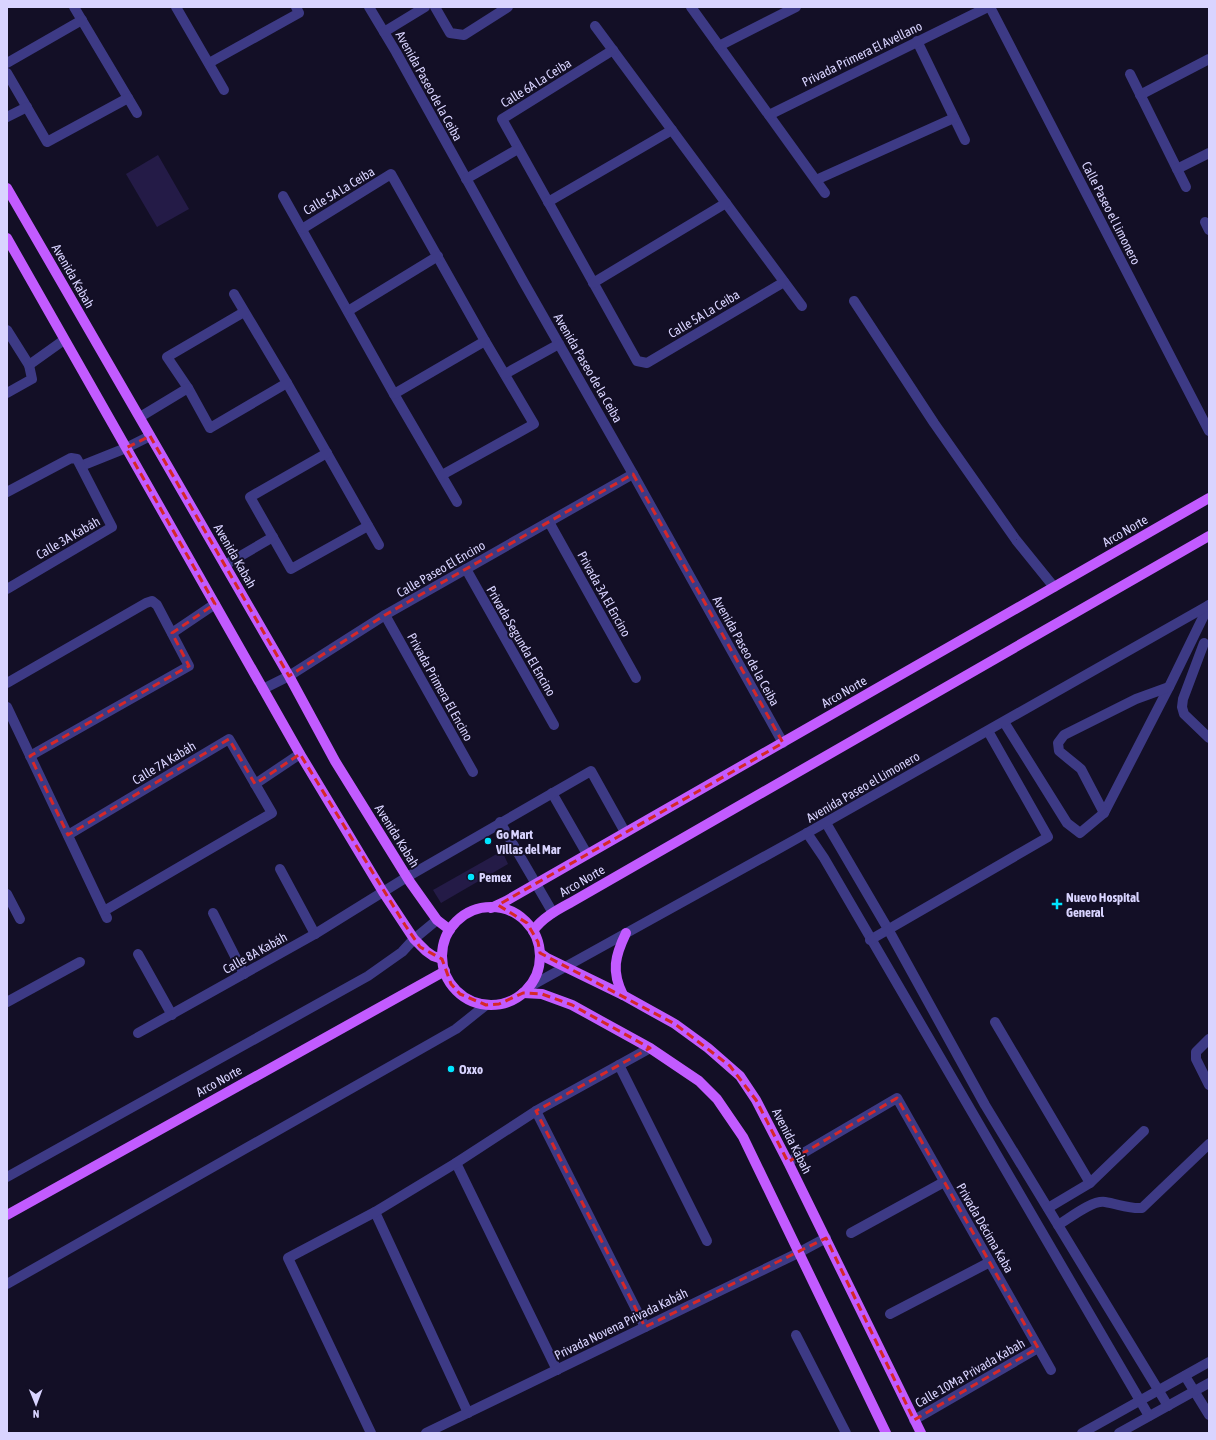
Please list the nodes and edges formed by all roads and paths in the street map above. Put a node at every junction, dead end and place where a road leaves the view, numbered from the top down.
1 (74, 7) edge
2 (176, 7) edge
3 (296, 7) edge
4 (369, 7) edge
5 (425, 7) edge
6 (435, 7) edge
7 (508, 7) edge
8 (691, 7) edge
9 (796, 7) edge
10 (989, 7) edge
11 (82, 20) junction
12 (595, 26) dead end
13 (384, 32) junction
14 (916, 42) junction
15 (719, 46) junction
16 (612, 50) junction
17 (1209, 59) edge
18 (209, 63) junction
19 (7, 64) edge
20 (7, 73) edge
21 (1130, 74) dead end
22 (224, 90) dead end
23 (1140, 95) junction
24 (128, 98) junction
25 (27, 107) junction
26 (137, 113) dead end
27 (769, 115) junction
28 (7, 117) edge
29 (954, 118) junction
30 (672, 130) junction
31 (966, 140) dead end
32 (518, 149) junction
33 (1209, 153) edge
34 (1178, 169) junction
35 (466, 179) junction
36 (816, 180) junction
37 (1186, 187) dead end
38 (7, 188) edge
39 (825, 193) dead end
40 (283, 196) dead end
41 (548, 202) junction
42 (726, 203) junction
43 (302, 229) junction
44 (7, 238) edge
45 (438, 256) junction
46 (784, 282) junction
47 (593, 283) junction
48 (234, 294) dead end
49 (854, 301) dead end
50 (802, 306) dead end
51 (348, 310) junction
52 (244, 312) junction
53 (7, 330) edge
54 (64, 340) junction
55 (485, 341) junction
56 (559, 344) junction
57 (637, 361) joint
58 (29, 365) junction
59 (506, 374) junction
60 (287, 383) junction
61 (188, 388) junction
62 (7, 393) edge
63 (394, 394) junction
64 (140, 417) junction
65 (1209, 431) edge
66 (150, 436) junction
67 (126, 448) junction
68 (327, 453) junction
69 (81, 466) junction
70 (442, 474) junction
71 (633, 474) junction
72 (7, 492) edge
73 (1209, 498) edge
74 (457, 502) dead end
75 (549, 522) junction
76 (368, 526) junction
77 (1209, 536) edge
78 (273, 537) junction
79 (379, 545) dead end
80 (225, 565) junction
81 (466, 570) junction
82 (1054, 587) junction
83 (7, 589) edge
84 (215, 604) junction
85 (1209, 605) edge
86 (385, 615) junction
87 (172, 633) junction
88 (1195, 634) junction
89 (1207, 646) edge
90 (289, 676) junction
91 (636, 678) dead end
92 (7, 683) edge
93 (1169, 687) junction
94 (263, 690) junction
95 (7, 707) edge
96 (1004, 722) junction
97 (554, 725) dead end
98 (988, 731) junction
99 (1209, 738) edge
100 (783, 743) junction
101 (300, 754) junction
102 (30, 756) junction
103 (473, 772) dead end
104 (256, 784) junction
105 (552, 793) junction
106 (1104, 813) junction
107 (500, 822) junction
108 (826, 823) junction
109 (625, 832) junction
110 (807, 833) junction
111 (68, 835) junction
112 (587, 854) junction
113 (280, 869) dead end
114 (407, 877) junction
115 (535, 884) junction
116 (383, 892) junction
117 (7, 896) edge
118 (491, 908) junction
119 (213, 913) dead end
120 (553, 913) junction
121 (20, 919) dead end
122 (437, 920) junction
123 (888, 929) junction
124 (450, 930) junction
125 (533, 931) junction
126 (626, 933) junction
127 (315, 934) junction
128 (414, 940) junction
129 (870, 940) junction
130 (540, 953) junction
131 (138, 954) dead end
132 (442, 959) junction
133 (80, 962) dead end
134 (566, 966) junction
135 (445, 971) junction
136 (244, 974) junction
137 (526, 990) junction
138 (623, 995) junction
139 (7, 1002) edge
140 (486, 1005) junction
141 (172, 1015) junction
142 (995, 1022) dead end
143 (138, 1033) dead end
144 (1209, 1039) edge
145 (650, 1048) junction
146 (619, 1065) junction
147 (1209, 1085) edge
148 (985, 1105) junction
149 (536, 1111) junction
150 (971, 1112) junction
151 (1144, 1131) dead end
152 (1209, 1144) edge
153 (788, 1162) junction
154 (456, 1163) junction
155 (7, 1177) edge
156 (944, 1182) junction
157 (1090, 1183) junction
158 (1048, 1208) junction
159 (375, 1212) junction
160 (7, 1215) edge
161 (1058, 1225) junction
162 (851, 1232) dead end
163 (826, 1238) junction
164 (707, 1241) dead end
165 (798, 1253) junction
166 (990, 1262) junction
167 (7, 1284) edge
168 (890, 1314) dead end
169 (645, 1327) junction
170 (796, 1335) dead end
171 (1038, 1348) junction
172 (1209, 1362) edge
173 (557, 1370) junction
174 (1051, 1370) dead end
175 (1185, 1376) junction
176 (1209, 1383) edge
177 (1159, 1390) junction
178 (1194, 1391) junction
179 (1139, 1401) junction
180 (1168, 1406) junction
181 (468, 1413) junction
182 (1209, 1415) edge
183 (1149, 1416) junction
184 (914, 1420) junction
185 (371, 1433) edge
186 (426, 1433) edge
187 (846, 1433) edge
188 (886, 1433) edge
189 (921, 1433) edge
190 (1082, 1433) edge
191 (1119, 1433) edge

1 - 11 street
2 - 18 street
3 - 18 street
4 - 13 street, Avenida Paseo de la Ceiba
5 - 13 street
6 - 7 street
8 - 15 street
9 - 15 street
10 - 14 street, Privada Primera El Avellano
10 - 65 street, Calle Paseo el Limonero
11 - 19 street
11 - 24 street
12 - 16 street
13 - 35 street, Avenida Paseo de la Ceiba
14 - 27 street, Privada Primera El Avellano
14 - 29 street
15 - 27 street
16 - 30 street
16 - 32 street, Calle 6A La Ceiba
17 - 23 street
18 - 22 street
20 - 25 street
21 - 23 street
23 - 34 street
24 - 25 street
24 - 26 street
25 - 28 street
27 - 36 street
29 - 31 street
29 - 36 street
30 - 41 street
30 - 42 street
32 - 35 street
32 - 41 street, Calle 6A La Ceiba
33 - 34 street
34 - 37 street
35 - 56 street, Avenida Paseo de la Ceiba
36 - 39 street
38 - 64 main road, Avenida Kabah
40 - 43 street, Calle 5A La Ceiba
41 - 47 street, Calle 6A La Ceiba
42 - 46 street
42 - 47 street
43 - 45 street, Calle 5A La Ceiba
43 - 51 street, Calle 5A La Ceiba
44 - 54 main road
45 - 51 street
45 - 55 street, Calle 5A La Ceiba
46 - 50 street
46 - 57 street, Calle 5A La Ceiba
47 - 57 street, Calle 6A La Ceiba
48 - 52 street
49 - 82 street
51 - 63 street, Calle 5A La Ceiba
52 - 60 street
52 - 61 street
53 - 58 street
54 - 58 street
54 - 67 main road
55 - 59 street, Calle 5A La Ceiba
55 - 63 street
56 - 59 street
56 - 71 street, Avenida Paseo de la Ceiba
58 - 62 street
59 - 70 street, Calle 5A La Ceiba
60 - 61 street
60 - 68 street
61 - 64 street
63 - 70 street, Calle 5A La Ceiba
64 - 66 main road, Avenida Kabah
66 - 67 street
66 - 80 main road, Avenida Kabah
67 - 69 street
67 - 84 main road
68 - 76 street
68 - 78 street
69 - 72 street
69 - 83 street, Calle 3A Kabáh
70 - 74 street, Calle 5A La Ceiba
71 - 75 street, Calle Paseo El Encino
71 - 100 street, Avenida Paseo de la Ceiba
73 - 82 main road, Arco Norte
75 - 81 street, Calle Paseo El Encino
75 - 91 street, Privada 3A El Encino
76 - 78 street
76 - 79 street
77 - 120 main road, Arco Norte
78 - 80 street
80 - 90 main road, Avenida Kabah
81 - 86 street, Calle Paseo El Encino
81 - 97 street, Privada Segunda El Encino
82 - 100 main road, Arco Norte
84 - 87 street
84 - 94 main road
85 - 88 street
85 - 96 street, Avenida Paseo el Limonero
86 - 90 street, Calle Paseo El Encino
86 - 103 street, Privada Primera El Encino
87 - 92 street
87 - 102 street
88 - 89 street
88 - 93 street
89 - 99 street
90 - 94 street, Calle Paseo El Encino
90 - 114 main road, Avenida Kabah
93 - 106 street
93 - 106 street
94 - 101 main road
95 - 102 street, Calle 7A Kabáh
96 - 98 street, Avenida Paseo el Limonero
96 - 106 street
98 - 108 street, Avenida Paseo el Limonero
98 - 123 street
100 - 109 main road, Arco Norte
101 - 104 street
101 - 116 main road
102 - 111 street, Calle 7A Kabáh
104 - 111 street, Calle 7A Kabáh
104 - 111 street, Calle 7A Kabáh
105 - 107 street, Calle 8A Kabáh
105 - 109 street, Calle 8A Kabáh
105 - 112 street
107 - 114 street, Calle 8A Kabáh
107 - 115 street
108 - 110 street, Avenida Paseo el Limonero
108 - 123 street
109 - 112 main road, Arco Norte
110 - 126 street, Avenida Paseo el Limonero
110 - 129 street
112 - 115 main road, Arco Norte
113 - 127 street
114 - 116 street, Calle 8A Kabáh
114 - 122 main road, Avenida Kabah
115 - 118 main road, Arco Norte
115 - 120 street
116 - 127 street, Calle 8A Kabáh
116 - 128 main road
117 - 121 street
118 - 124 main road
118 - 125 main road
119 - 136 street
120 - 125 main road, Arco Norte
122 - 124 main road, Avenida Kabah
122 - 128 street
123 - 129 street
123 - 148 street
124 - 132 main road
125 - 130 main road
126 - 134 street, Avenida Paseo el Limonero
126 - 138 main road
127 - 136 street, Calle 8A Kabáh
128 - 132 main road
128 - 155 street
129 - 150 street
130 - 134 main road, Avenida Kabah
130 - 137 main road
131 - 141 street
132 - 135 main road
133 - 139 street
134 - 137 street, Avenida Paseo el Limonero
134 - 138 main road, Avenida Kabah
135 - 140 main road
135 - 160 main road, Arco Norte
136 - 141 street, Calle 8A Kabáh
137 - 140 main road
137 - 145 main road
138 - 153 main road, Avenida Kabah
140 - 167 street
141 - 143 street, Calle 8A Kabáh
142 - 157 street
144 - 147 street
145 - 146 street
145 - 165 main road
146 - 149 street
146 - 164 street
148 - 150 street
148 - 158 street
149 - 154 street
149 - 169 street
150 - 179 street
151 - 157 street
152 - 161 street
153 - 156 street, Privada Décima Kaba
153 - 163 main road, Avenida Kabah
154 - 159 street
154 - 173 street
156 - 162 street
156 - 166 street, Privada Décima Kaba
157 - 158 street
158 - 161 street
159 - 181 street
159 - 185 street
161 - 177 street
163 - 165 street, Privada Novena Privada Kabáh
163 - 184 main road, Avenida Kabah
165 - 169 street, Privada Novena Privada Kabáh
165 - 188 main road
166 - 168 street
166 - 171 street, Privada Décima Kaba
169 - 173 street, Privada Novena Privada Kabáh
170 - 187 street
171 - 174 street, Privada Décima Kaba
171 - 184 street, Calle 10Ma Privada Kabah
172 - 175 street
173 - 181 street, Privada Novena Privada Kabáh
175 - 177 street
175 - 178 street
176 - 178 street
177 - 179 street
177 - 180 street
178 - 180 street
178 - 182 street
179 - 183 street
179 - 190 street
180 - 183 street
181 - 186 street, Privada Novena Privada Kabáh
183 - 191 street
184 - 189 main road, Avenida Kabah

